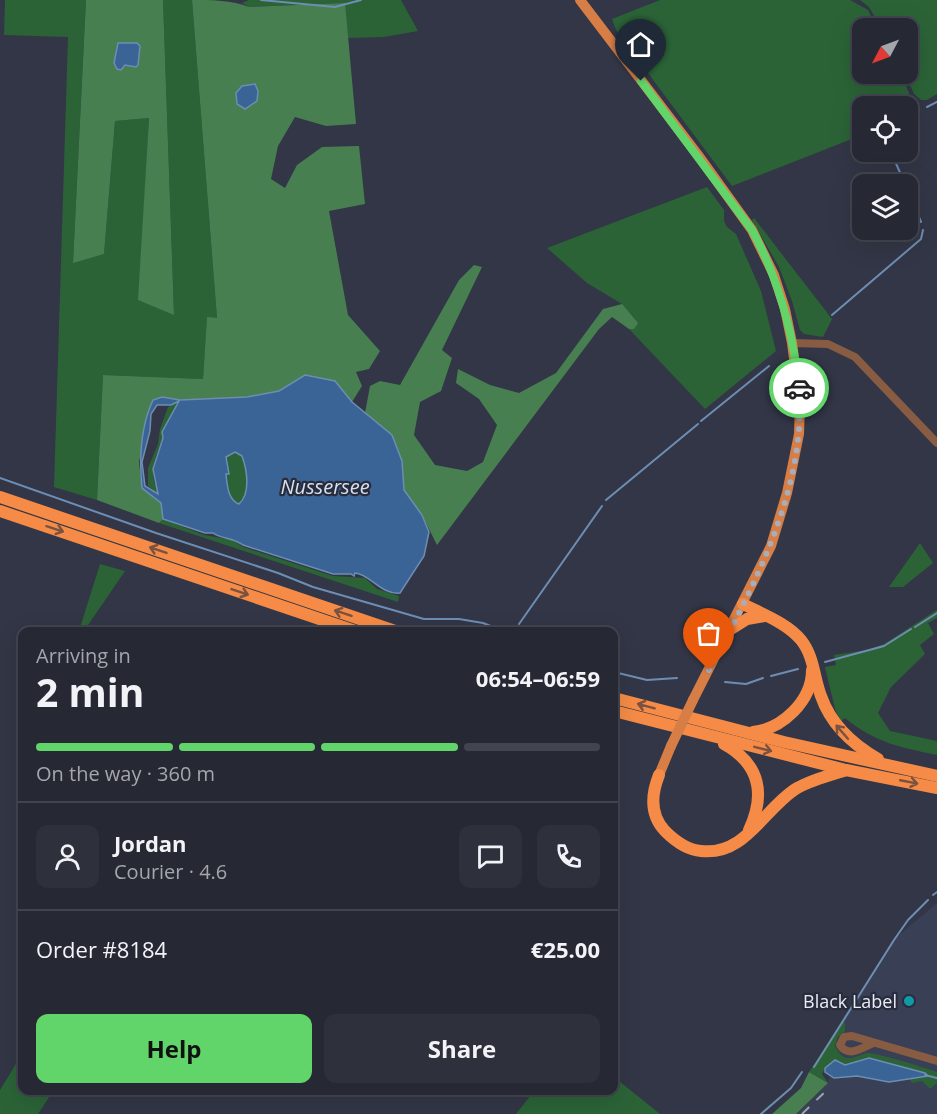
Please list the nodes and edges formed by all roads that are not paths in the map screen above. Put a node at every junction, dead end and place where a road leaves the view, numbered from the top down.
1 (580, 0) edge
2 (792, 343) junction
3 (937, 443) edge
4 (0, 497) edge
5 (0, 511) edge
6 (743, 604) junction
7 (766, 616) junction
8 (343, 627) edge
9 (383, 627) edge
10 (731, 629) junction
11 (812, 662) junction
12 (618, 699) edge
13 (618, 712) edge
14 (748, 733) junction
15 (706, 735) junction
16 (889, 766) junction
17 (846, 770) junction
18 (658, 775) joint
19 (937, 776) edge
20 (937, 788) edge
21 (746, 837) junction
22 (873, 1043) dead end
23 (937, 1061) edge

1 - 2 main road
2 - 3 street
2 - 6 main road
9 -> 4 highway
5 -> 8 highway
6 - 7 highway
6 - 10 main road
7 - 10 highway
7 - 11 highway
10 - 18 main road, bridge
11 - 14 highway
16 -> 11 highway
14 -> 12 highway
13 - 15 highway
14 - 16 highway
15 -> 17 highway
15 - 21 highway
16 - 19 highway
17 -> 20 highway
17 - 21 highway
18 - 21 highway
22 - 23 street

